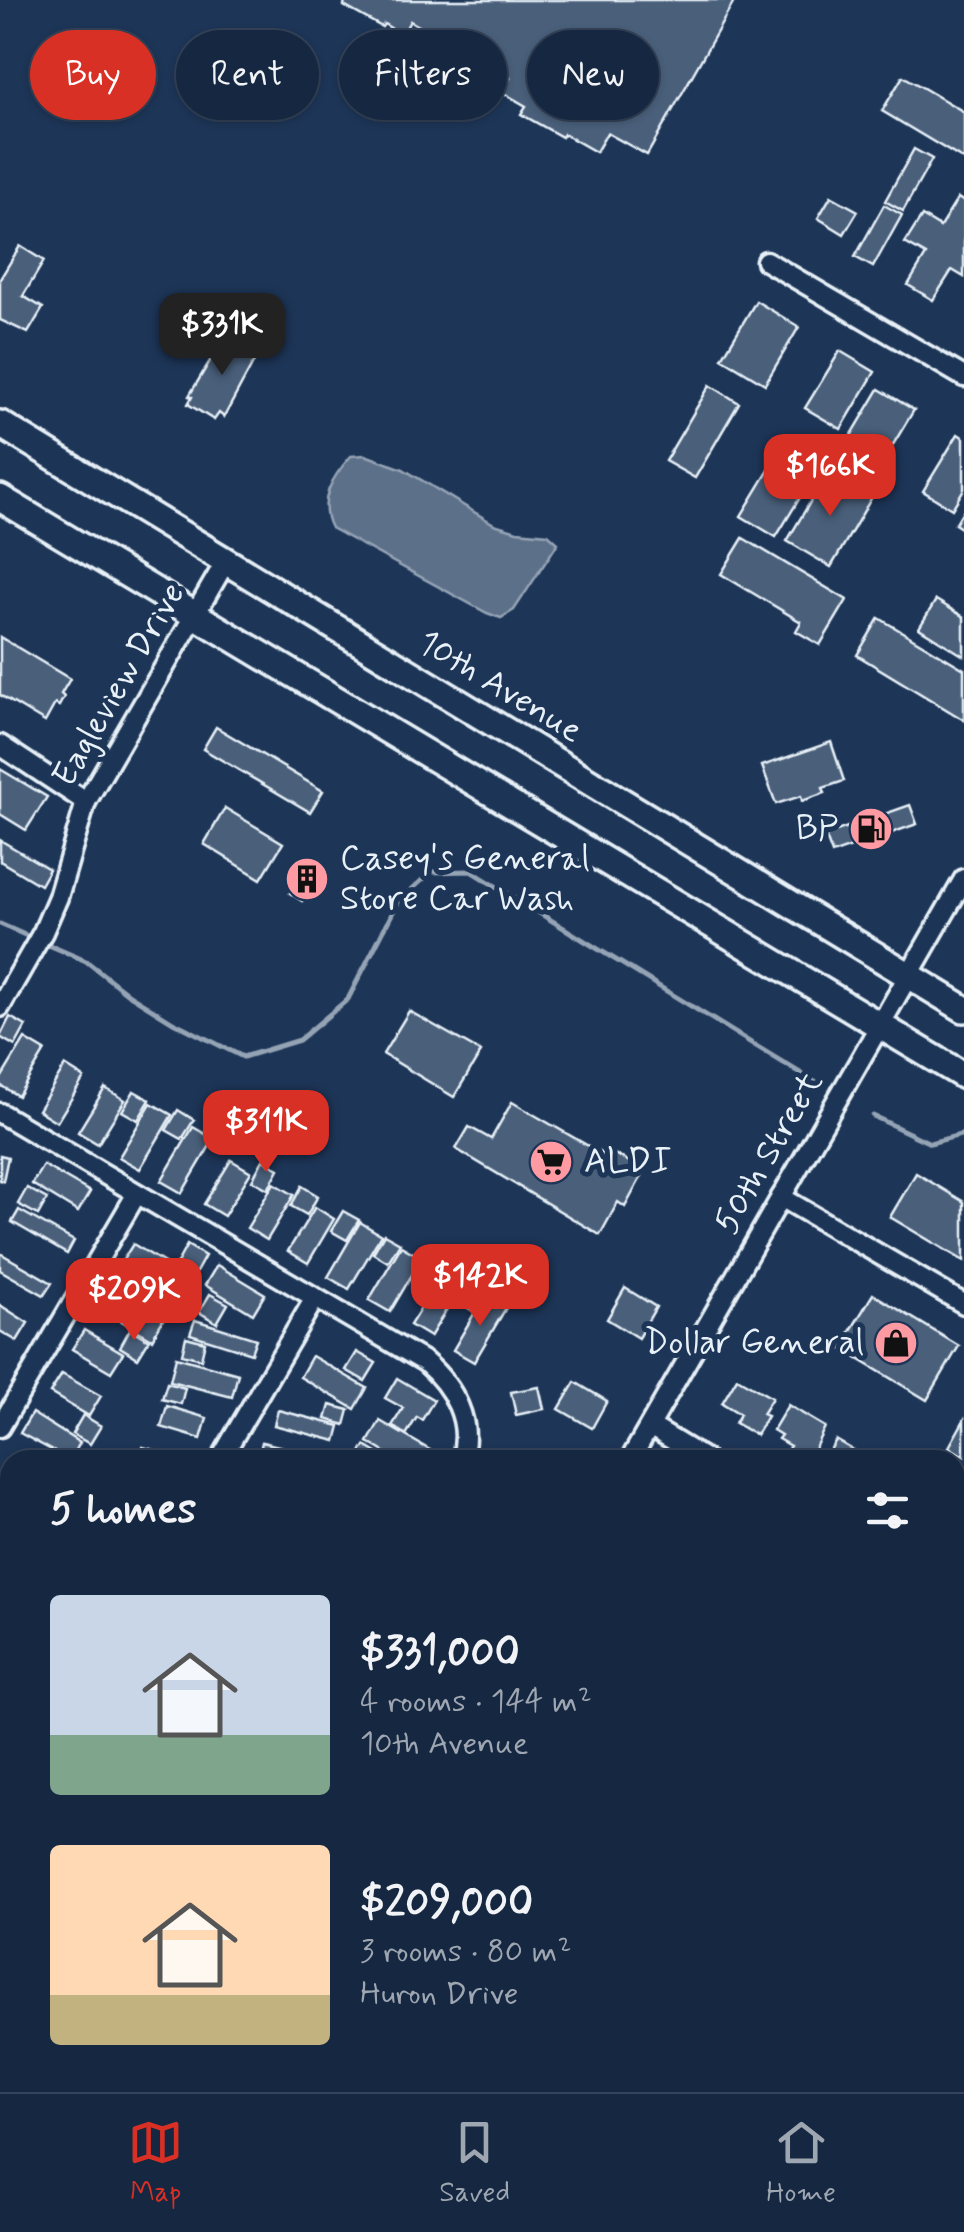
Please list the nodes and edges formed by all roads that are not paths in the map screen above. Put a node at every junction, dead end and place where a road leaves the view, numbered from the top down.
1 (766, 260) dead end
2 (964, 377) edge
3 (0, 424) edge
4 (0, 498) edge
5 (226, 560) junction
6 (196, 614) junction
7 (0, 744) edge
8 (86, 802) junction
9 (964, 879) edge
10 (908, 976) junction
11 (0, 1008) edge
12 (964, 1010) edge
13 (880, 1026) junction
14 (964, 1076) edge
15 (0, 1114) edge
16 (136, 1195) junction
17 (781, 1197) junction
18 (315, 1298) junction
19 (964, 1304) edge
20 (650, 1426) junction
21 (0, 1427) edge
22 (226, 1450) edge
23 (465, 1450) edge
24 (636, 1450) edge
25 (690, 1450) edge

1 - 2 street
3 - 5 main road, 10th Avenue
4 - 6 main road
5 - 6 street, Eagleview Drive
5 - 10 main road, 10th Avenue
6 - 8 street, Eagleview Drive
6 - 13 main road
7 - 8 street
8 - 11 street, Eagleview Drive
9 - 10 street, 50th Street
10 - 12 main road, 10th Avenue
10 - 13 street, 50th Street
13 - 14 main road
13 - 17 street, 50th Street
15 - 16 street
16 - 18 street
16 - 21 street
17 - 19 street
17 - 20 street, 50th Street
18 - 22 street
18 - 23 street
20 - 24 street, 50th Street
20 - 25 street

